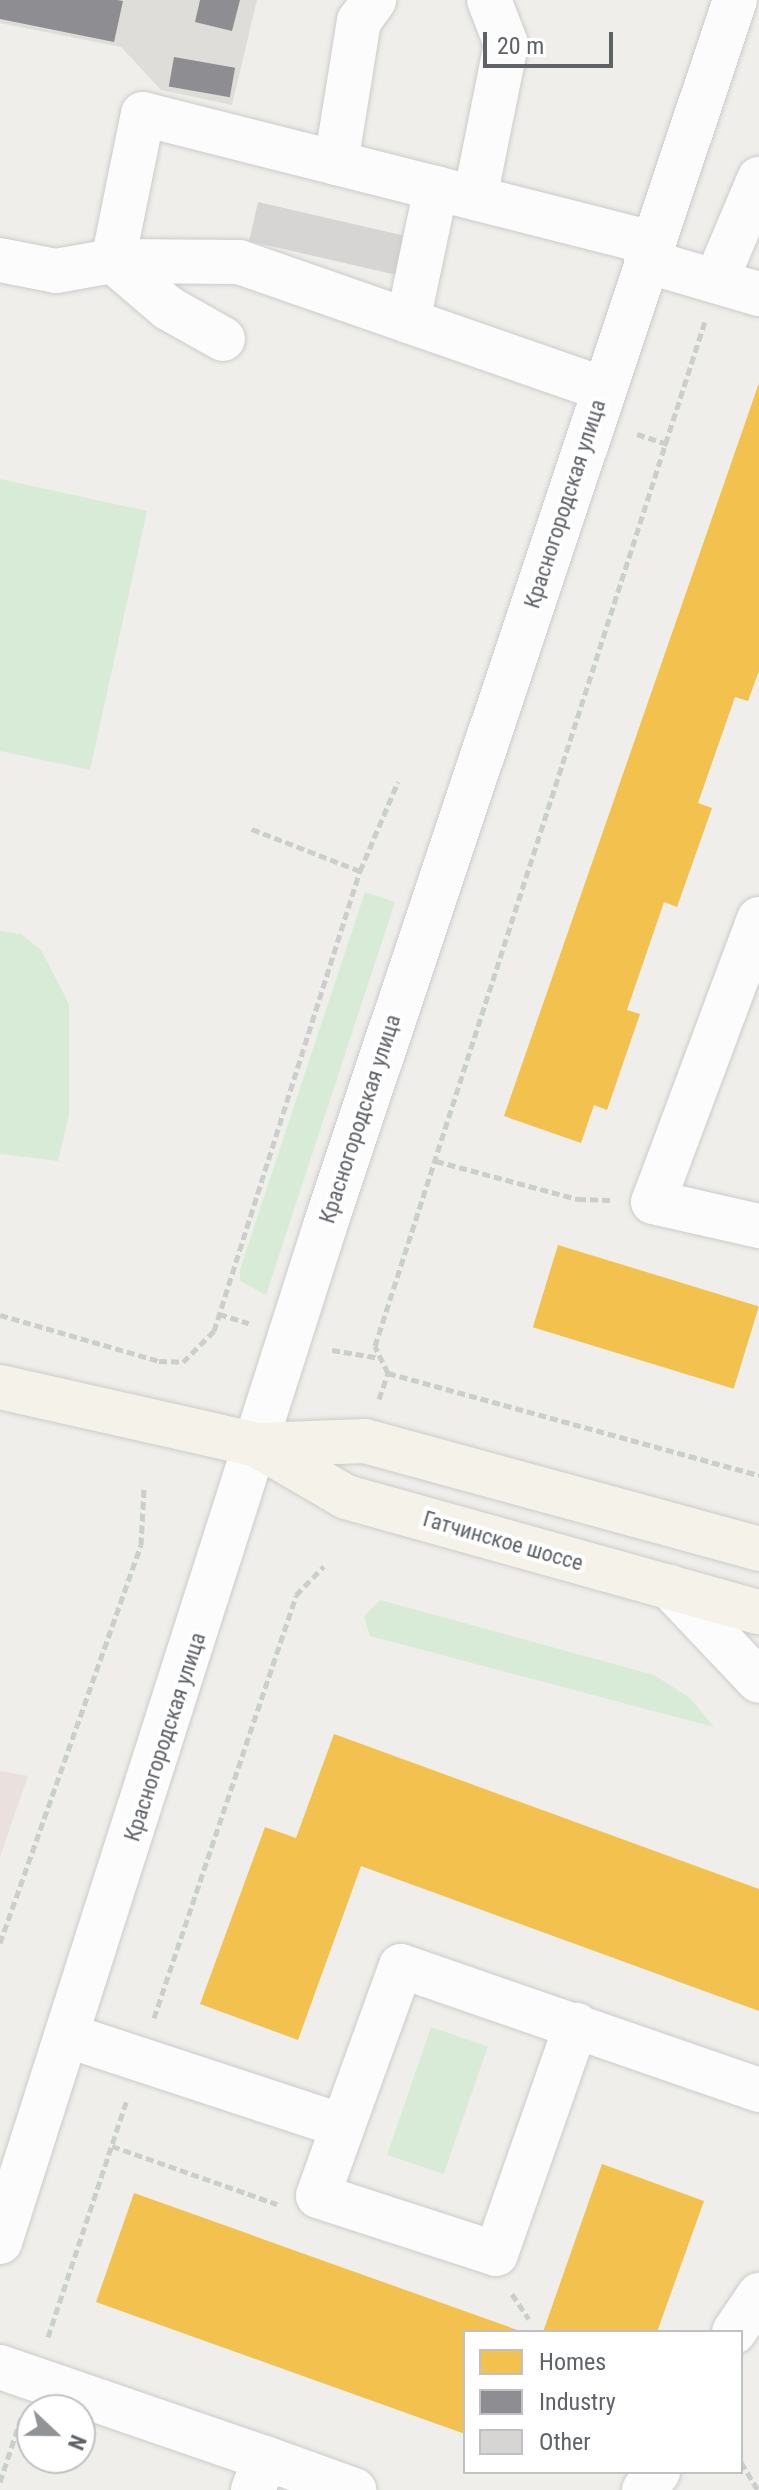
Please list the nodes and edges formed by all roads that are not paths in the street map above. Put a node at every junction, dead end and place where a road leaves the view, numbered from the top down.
1 (374, 0) edge
2 (489, 0) edge
3 (735, 0) edge
4 (336, 163) junction
5 (759, 179) edge
6 (455, 193) junction
7 (649, 252) junction
8 (0, 260) edge
9 (113, 261) junction
10 (716, 281) junction
11 (759, 294) edge
12 (408, 321) junction
13 (223, 339) dead end
14 (603, 389) junction
15 (759, 919) edge
16 (759, 1226) edge
17 (0, 1387) edge
18 (257, 1445) junction
19 (759, 1549) edge
20 (670, 1587) junction
21 (759, 1612) edge
22 (759, 1681) edge
23 (576, 2025) junction
24 (69, 2036) junction
25 (759, 2090) edge
26 (343, 2126) junction
27 (0, 2242) edge
28 (758, 2290) edge
29 (735, 2330) edge
30 (0, 2367) edge
31 (259, 2474) edge
32 (656, 2474) edge
33 (354, 2490) edge
34 (644, 2490) edge

1 - 4 street
2 - 6 street
3 - 7 street, Красногородская улица
4 - 6 street
4 - 9 street
5 - 10 street
6 - 7 street
6 - 12 street
7 - 10 street
7 - 14 street, Красногородская улица
8 - 9 street
9 - 12 street
9 - 13 street
10 - 11 street
12 - 14 street
14 - 18 street, Красногородская улица
15 - 16 street
17 - 18 main road, Гатчинское шоссе
18 - 19 main road, Гатчинское шоссе
18 - 20 main road, Гатчинское шоссе
18 - 24 street, Красногородская улица
20 - 21 main road, Гатчинское шоссе
20 - 22 street
23 - 25 street
23 - 26 street
23 - 26 street
24 - 26 street
24 - 27 street, Красногородская улица
28 - 29 street
30 - 31 street
31 - 33 street
32 - 34 street

